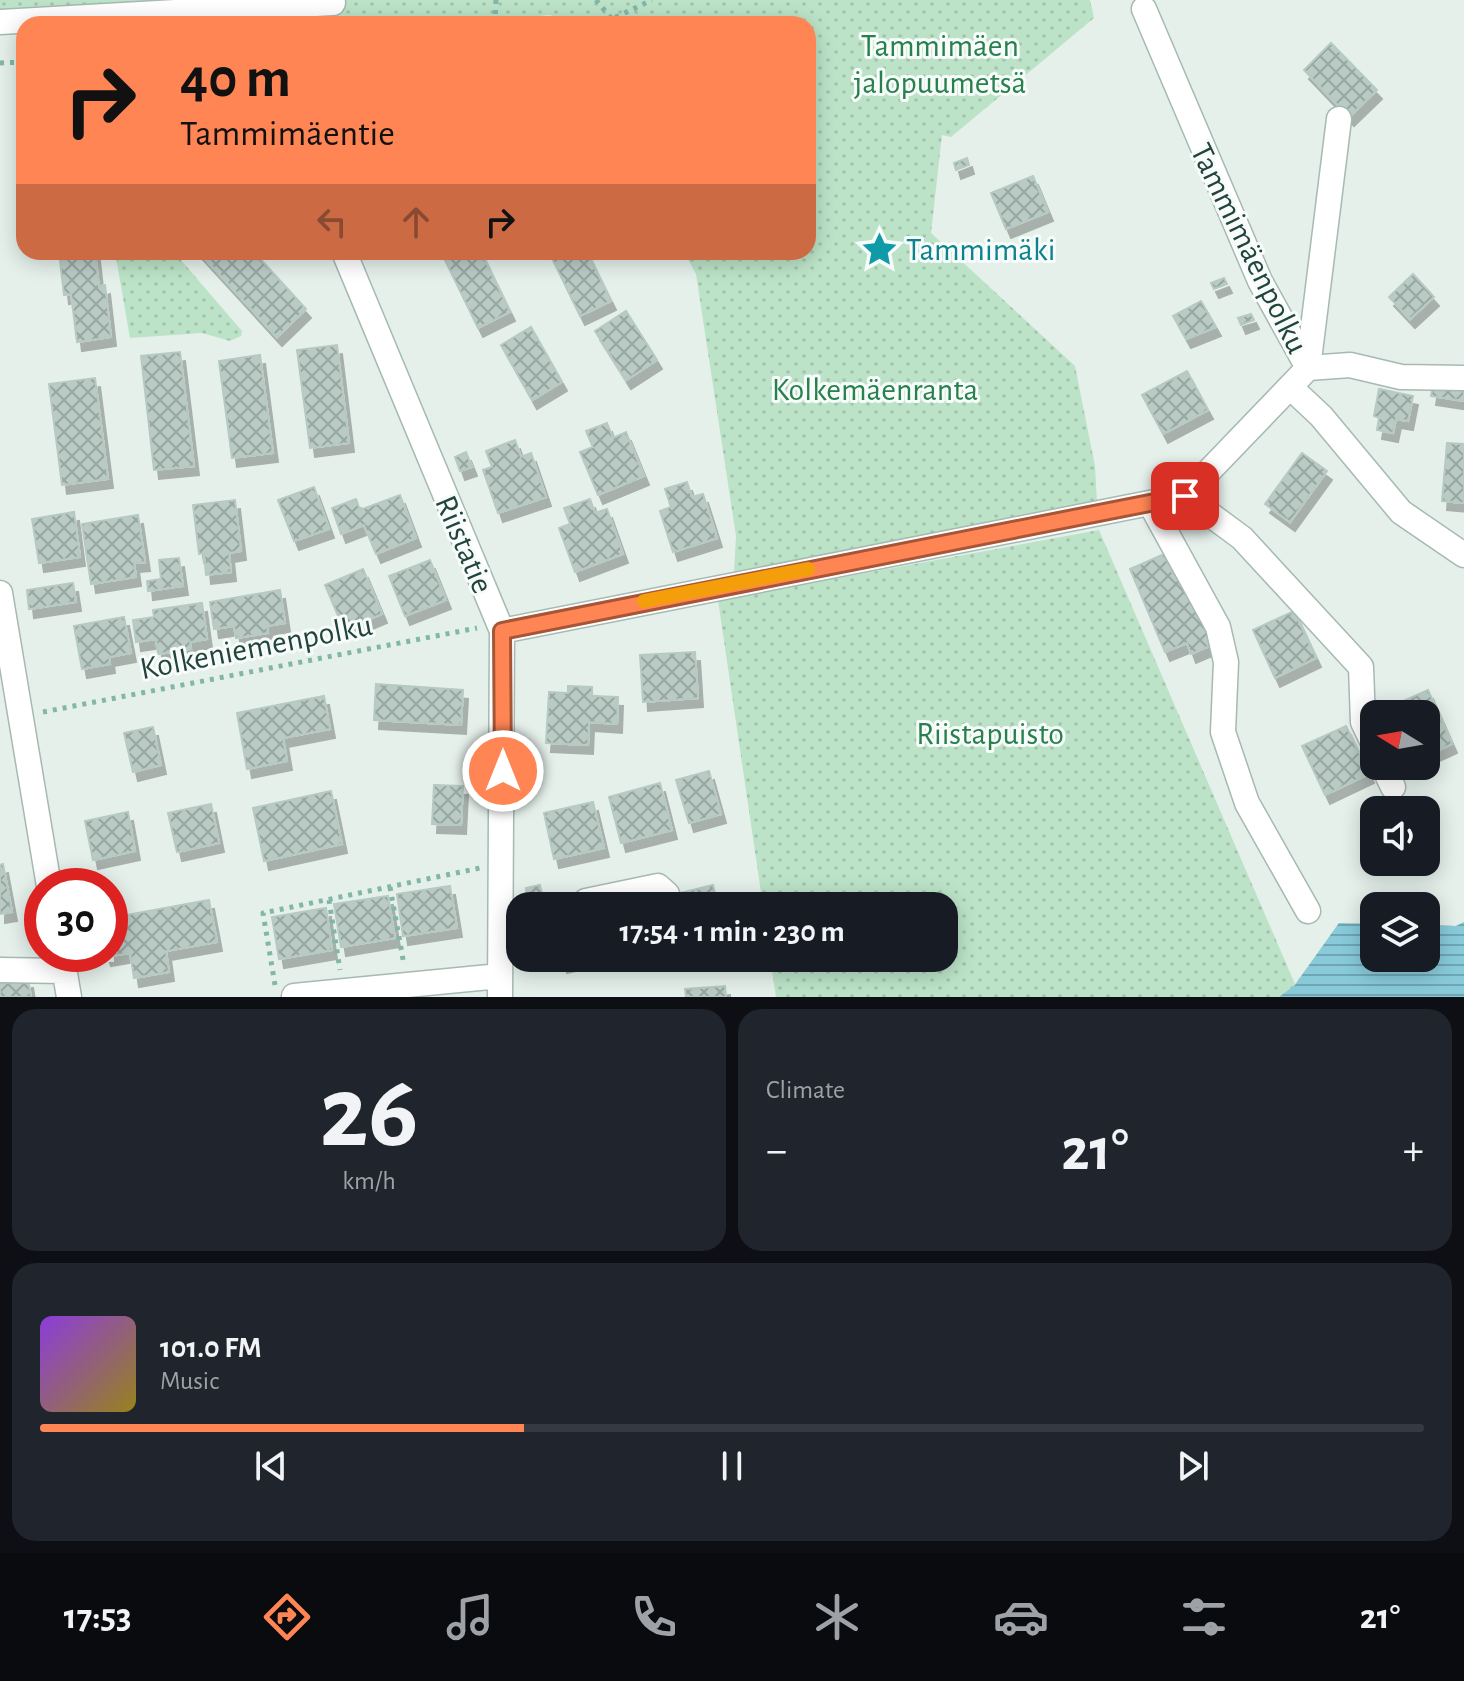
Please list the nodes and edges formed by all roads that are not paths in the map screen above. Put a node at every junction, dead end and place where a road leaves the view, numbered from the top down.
1 (333, 3) dead end
2 (1144, 9) dead end
3 (256, 16) edge
4 (1339, 119) dead end
5 (347, 260) edge
6 (1308, 368) junction
7 (1464, 378) edge
8 (1290, 387) junction
9 (1185, 496) junction
10 (1150, 503) junction
11 (1464, 555) edge
12 (0, 599) edge
13 (502, 631) junction
14 (1362, 700) edge
15 (9, 718) edge
16 (45, 868) edge
17 (510, 892) edge
18 (629, 892) edge
19 (665, 892) edge
20 (1308, 911) dead end
21 (506, 960) edge
22 (24, 967) edge
23 (0, 970) edge
24 (65, 972) edge
25 (500, 987) edge
26 (294, 996) edge
27 (69, 997) edge

1 - 3 street
2 - 6 street, Tammimäenpolku
4 - 6 street
5 - 13 street, Riistatie
6 - 7 street
6 - 8 street, Tammimäenpolku
8 - 9 street, Tammimäenpolku
8 - 11 street
9 - 10 street
9 - 14 street
10 - 13 street
10 - 20 street
12 - 15 street
13 - 17 street, Riistatie
15 - 16 street
18 - 19 street
21 - 25 street, Riistatie
22 - 23 street
24 - 27 street
25 - 26 street

